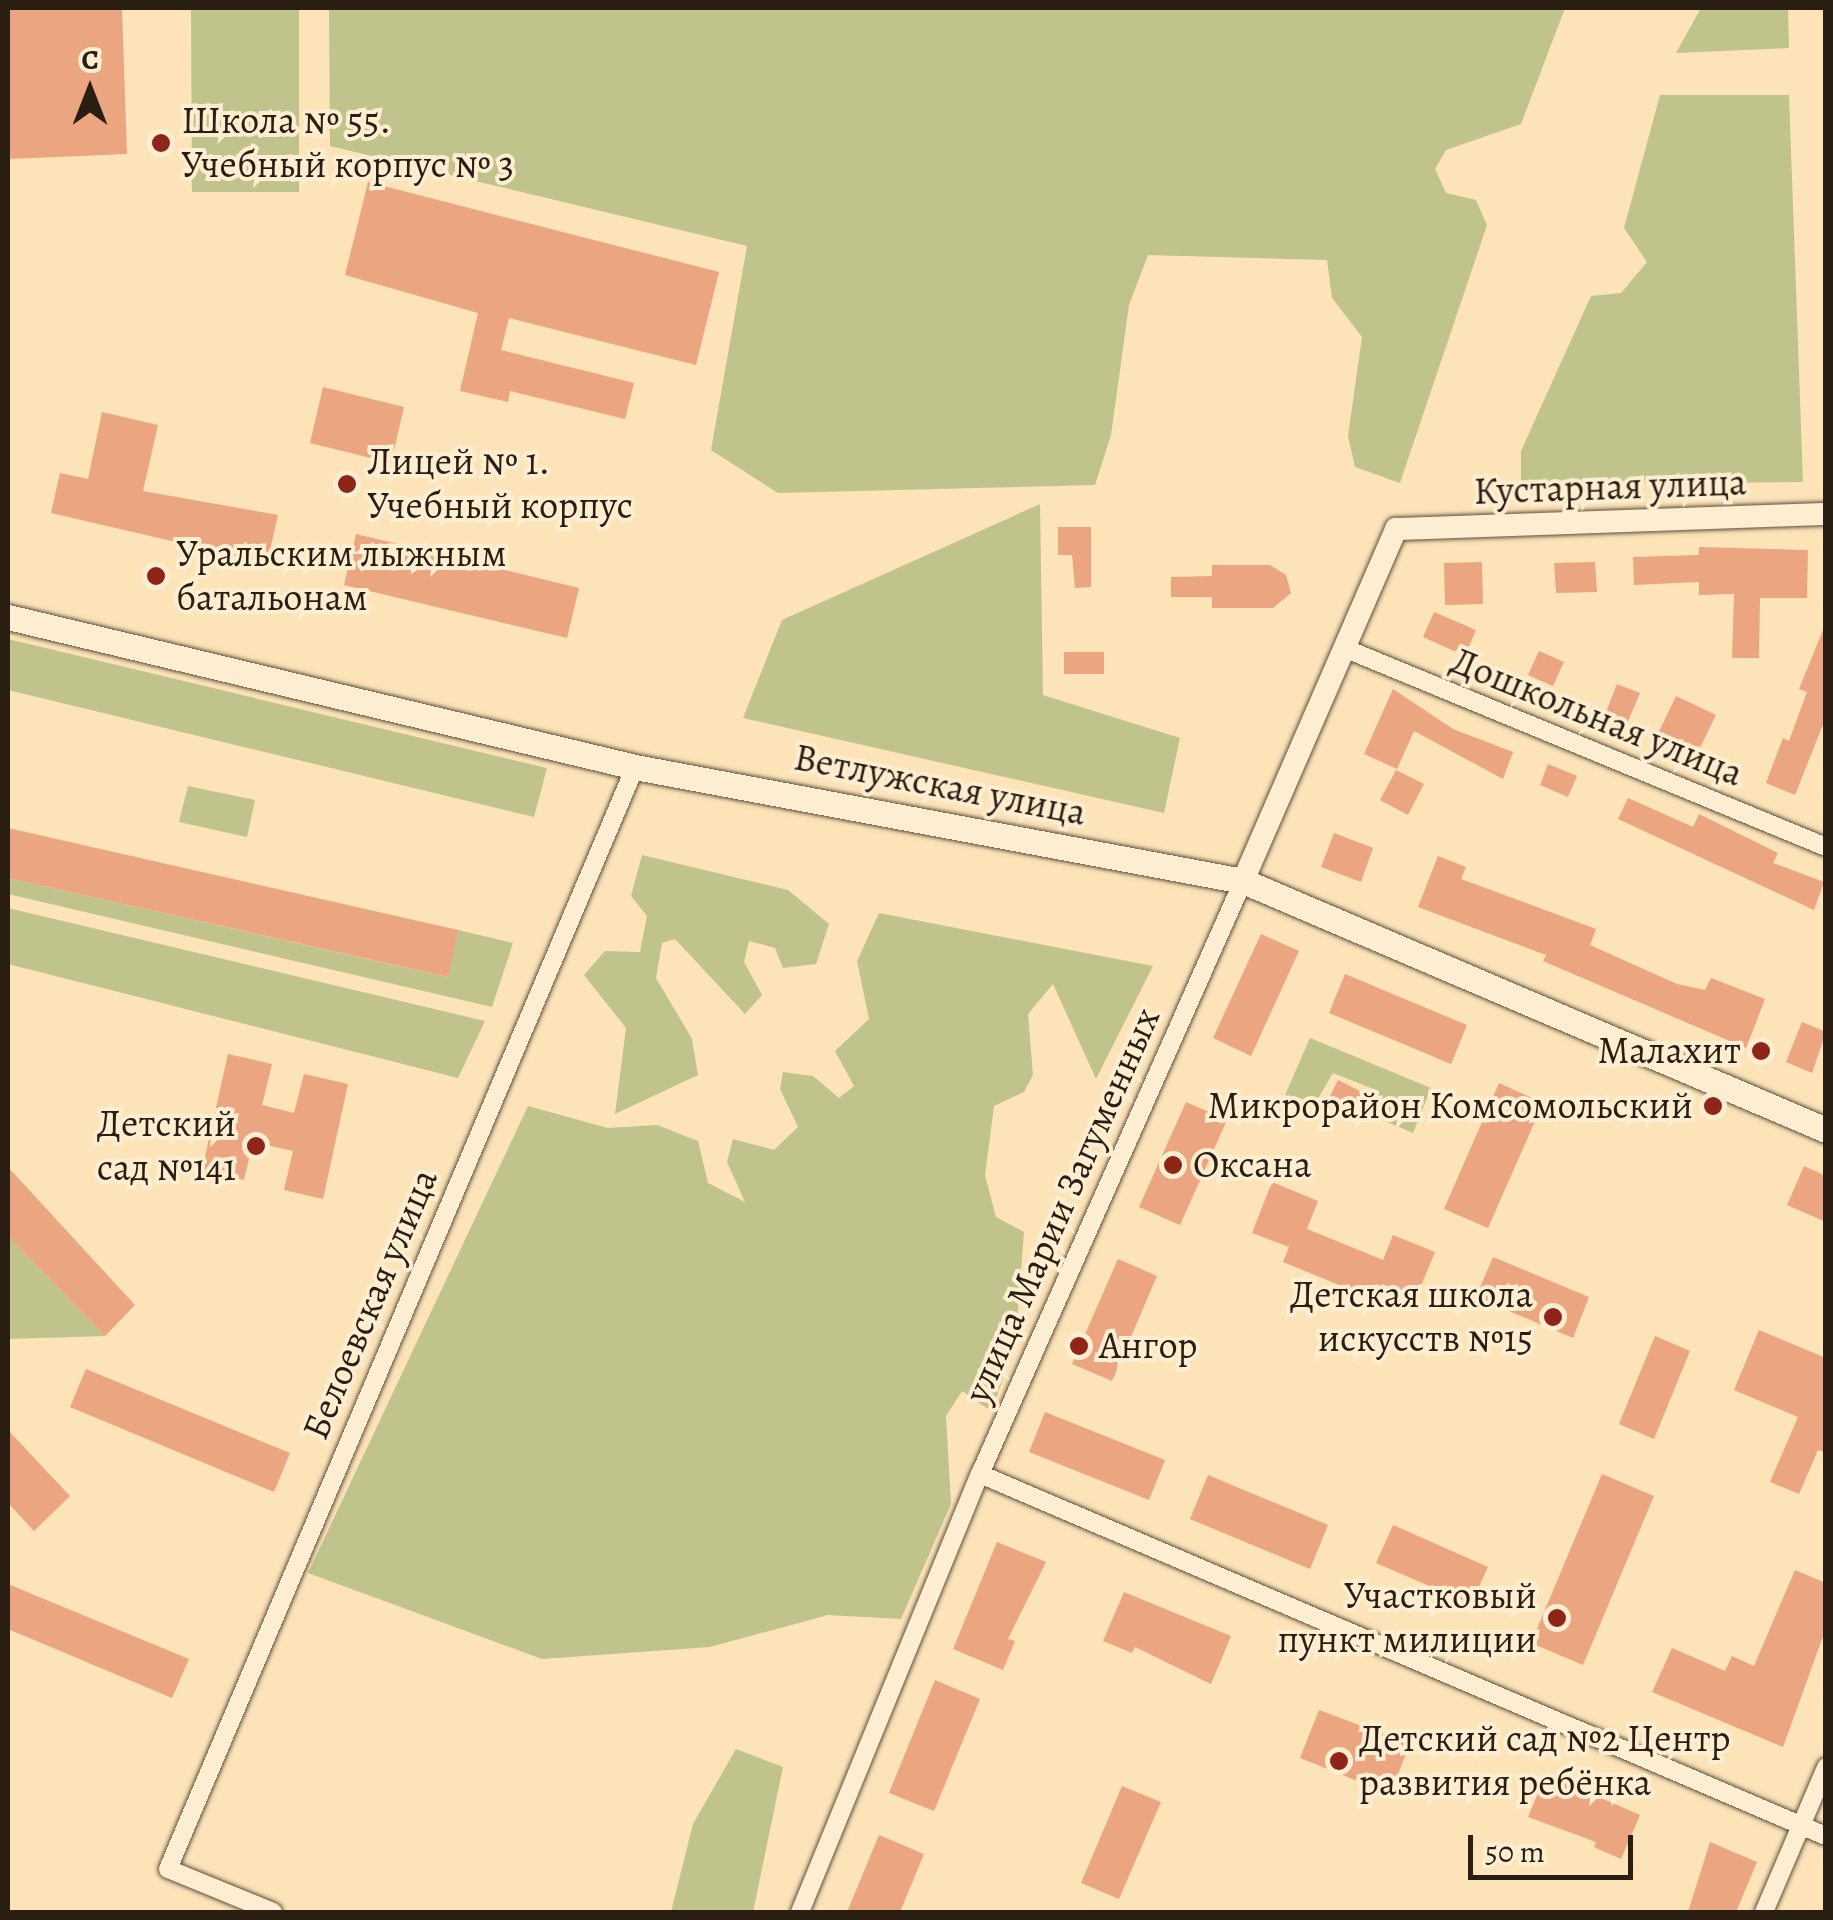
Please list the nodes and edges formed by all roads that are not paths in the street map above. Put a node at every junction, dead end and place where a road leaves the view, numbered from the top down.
1 (1826, 514) edge
2 (1396, 529) joint
3 (8, 617) edge
4 (1344, 648) junction
5 (636, 767) junction
6 (1826, 847) edge
7 (1242, 881) junction
8 (1826, 1130) edge
9 (980, 1474) junction
10 (1826, 1767) edge
11 (1801, 1825) junction
12 (1826, 1836) edge
13 (273, 1912) edge
14 (800, 1912) edge
15 (1764, 1912) edge

1 - 2 street, Кустарная улица
2 - 4 street, улица Марии Загуменных
3 - 5 main road, Ветлужская улица
4 - 6 street, Дошкольная улица
4 - 7 street, улица Марии Загуменных
5 - 7 main road, Ветлужская улица
5 - 13 street, Белоевская улица
7 - 8 main road, Ветлужская улица
7 - 9 street, улица Марии Загуменных
9 - 11 street
9 - 14 street, улица Марии Загуменных
10 - 11 street
11 - 12 street
11 - 15 street

